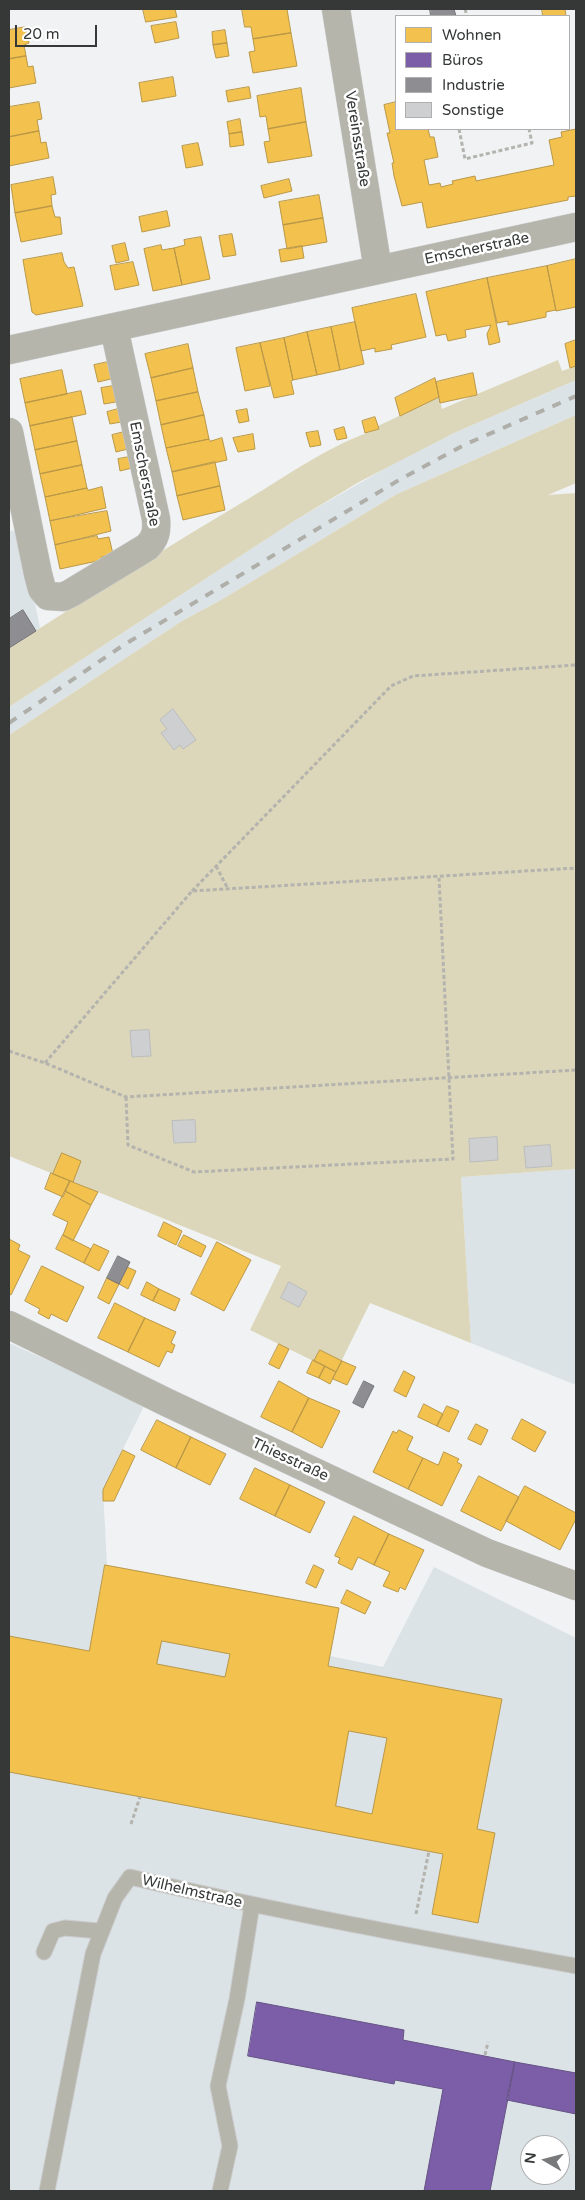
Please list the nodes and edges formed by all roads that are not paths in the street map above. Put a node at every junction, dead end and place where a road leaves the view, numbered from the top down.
1 (336, 9) edge
2 (576, 227) edge
3 (378, 270) junction
4 (114, 328) junction
5 (9, 350) edge
6 (9, 432) edge
7 (9, 1325) edge
8 (576, 1586) edge
9 (252, 1905) junction
10 (100, 1932) junction
11 (44, 1952) dead end
12 (576, 1966) edge
13 (47, 2191) edge
14 (220, 2191) edge

1 - 3 street, Vereinsstraße
2 - 3 street, Emscherstraße
3 - 4 street, Emscherstraße
4 - 5 street, Emscherstraße
4 - 6 street, Emscherstraße
7 - 8 street, Thiesstraße
9 - 10 lane, Wilhelmstraße
9 - 12 lane, Wilhelmstraße
9 - 14 lane
10 - 11 lane
10 - 13 lane, Wilhelmstraße

